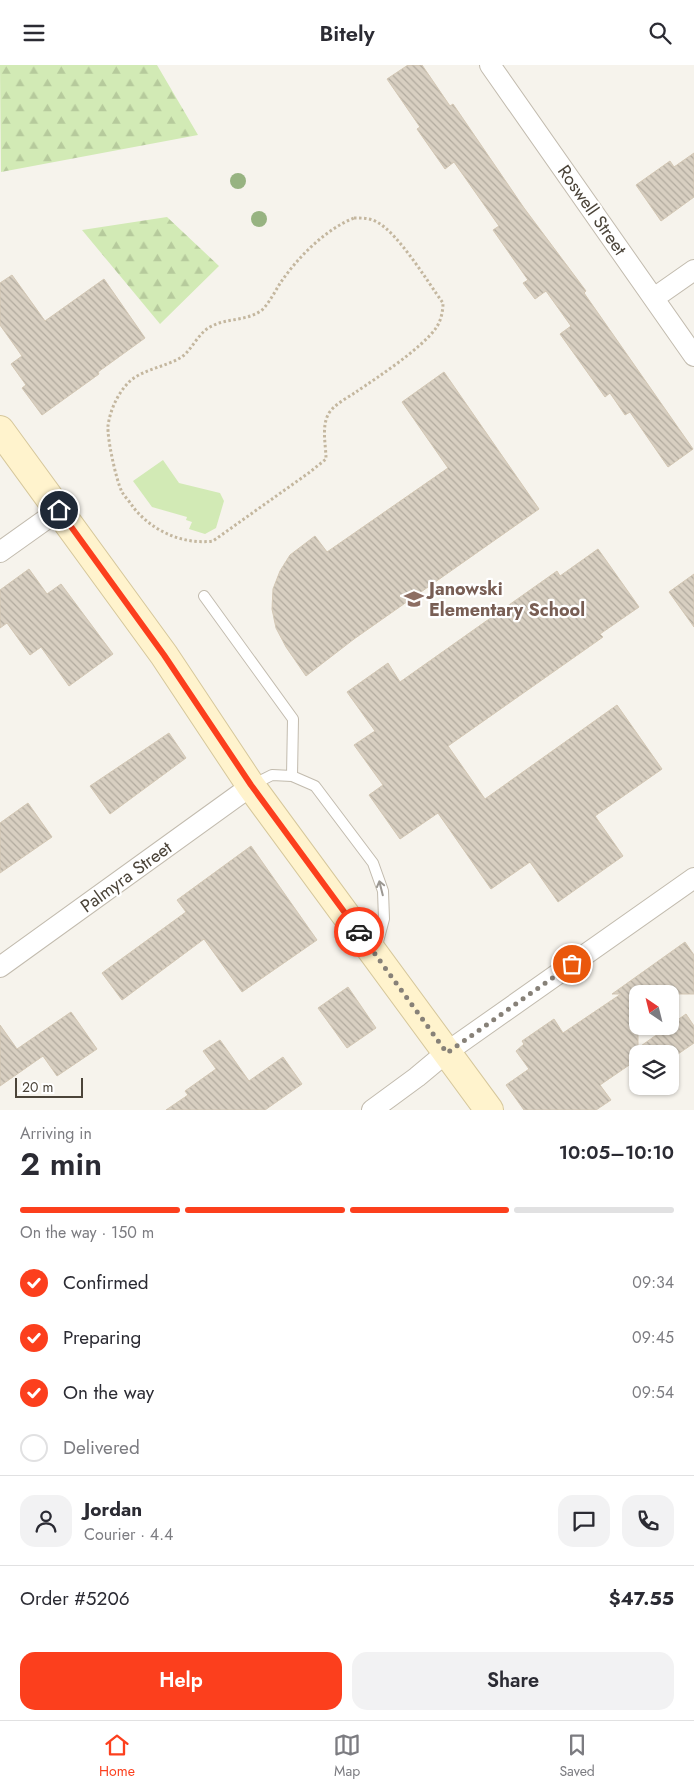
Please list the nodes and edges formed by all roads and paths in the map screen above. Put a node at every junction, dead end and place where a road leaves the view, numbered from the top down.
1 (490, 65) edge
2 (694, 270) edge
3 (654, 299) junction
4 (694, 356) edge
5 (0, 430) edge
6 (326, 459) joint
7 (59, 510) junction
8 (0, 553) edge
9 (204, 596) dead end
10 (292, 776) junction
11 (251, 785) junction
12 (691, 886) edge
13 (375, 953) junction
14 (0, 967) edge
15 (447, 1053) junction
16 (372, 1110) edge
17 (489, 1110) edge

1 - 3 street, Roswell Street
2 - 3 street
3 - 4 street, Roswell Street
5 - 7 street
6 - 6 path
7 - 8 street
7 - 11 street
9 - 10 lane
10 - 11 lane
13 -> 10 lane
11 - 13 street
11 - 14 street, Palmyra Street
12 - 15 street
13 - 15 street
15 - 16 street
15 - 17 street

